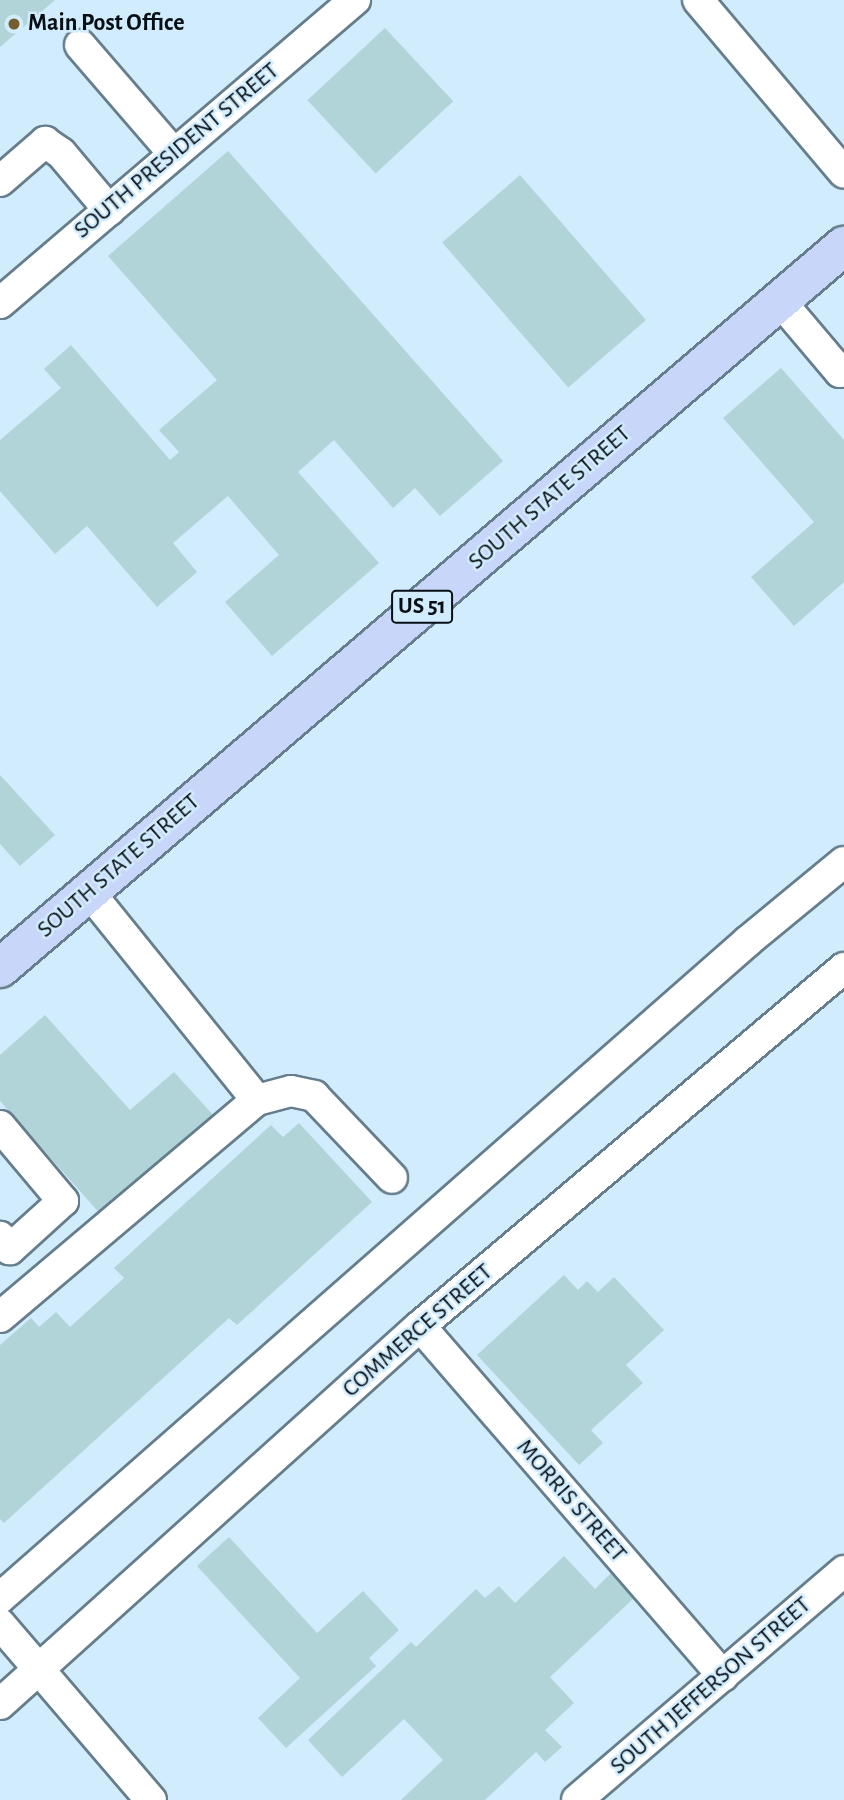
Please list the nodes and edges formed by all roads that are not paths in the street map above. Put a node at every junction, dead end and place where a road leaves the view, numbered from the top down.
1 (355, 0) edge
2 (698, 0) edge
3 (80, 45) dead end
4 (174, 154) junction
5 (844, 173) edge
6 (0, 181) edge
7 (103, 215) junction
8 (842, 253) edge
9 (780, 301) junction
10 (0, 303) edge
11 (844, 368) edge
12 (844, 862) edge
13 (89, 891) junction
14 (0, 968) edge
15 (844, 968) edge
16 (257, 1100) junction
17 (0, 1126) edge
18 (392, 1178) dead end
19 (0, 1237) edge
20 (0, 1317) edge
21 (420, 1326) junction
22 (844, 1571) edge
23 (0, 1598) edge
24 (0, 1624) edge
25 (39, 1670) junction
26 (723, 1676) junction
27 (0, 1704) edge
28 (150, 1800) edge
29 (578, 1800) edge

1 - 4 street, SOUTH PRESIDENT STREET
2 - 5 street
3 - 4 street
4 - 7 street, SOUTH PRESIDENT STREET
6 - 7 street
7 - 10 street, SOUTH PRESIDENT STREET
8 - 9 main road, SOUTH STATE STREET / US 51
9 - 11 street
9 - 13 main road, SOUTH STATE STREET / US 51
12 - 23 street
13 - 14 main road, SOUTH STATE STREET / US 51
13 - 16 street
15 - 21 street, COMMERCE STREET
16 - 18 street
16 - 20 street
17 - 19 street
21 - 25 street, COMMERCE STREET
21 - 26 street, MORRIS STREET
22 - 26 street, SOUTH JEFFERSON STREET
24 - 25 street
25 - 27 street, COMMERCE STREET
25 - 28 street
26 - 29 street, SOUTH JEFFERSON STREET

